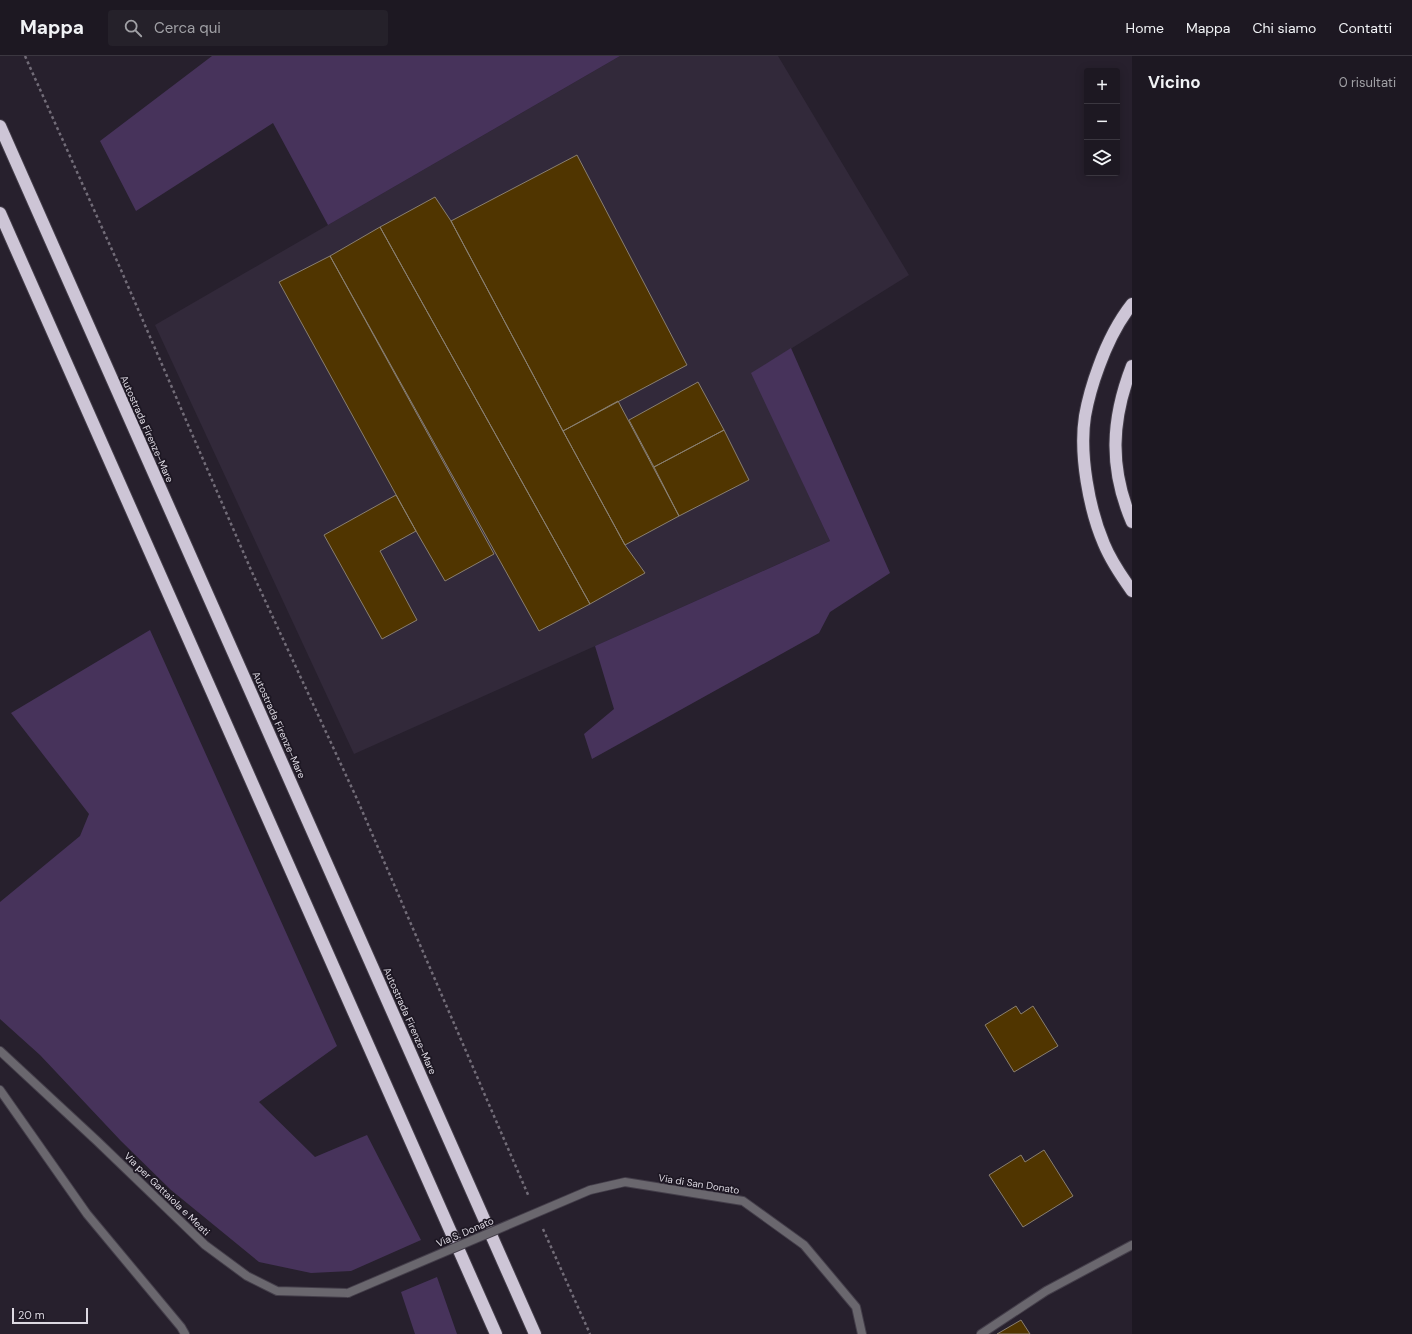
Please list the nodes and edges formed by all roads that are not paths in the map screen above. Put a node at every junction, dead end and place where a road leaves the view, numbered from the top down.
1 (0, 126) edge
2 (0, 213) edge
3 (1132, 304) edge
4 (1132, 366) edge
5 (1132, 522) edge
6 (1132, 591) edge
7 (0, 1051) edge
8 (0, 1090) edge
9 (590, 1190) joint
10 (1132, 1245) edge
11 (348, 1293) joint
12 (185, 1334) edge
13 (496, 1334) edge
14 (535, 1334) edge
15 (862, 1334) edge
16 (981, 1334) edge

1 - 14 highway, Autostrada Firenze-Mare
2 - 13 highway
3 - 6 highway
4 - 5 highway
7 - 11 street, Via per Gattaiola e Meati
8 - 12 street
9 - 11 street, Via S. Donato, bridge
9 - 15 street, Via di San Donato
10 - 16 street

